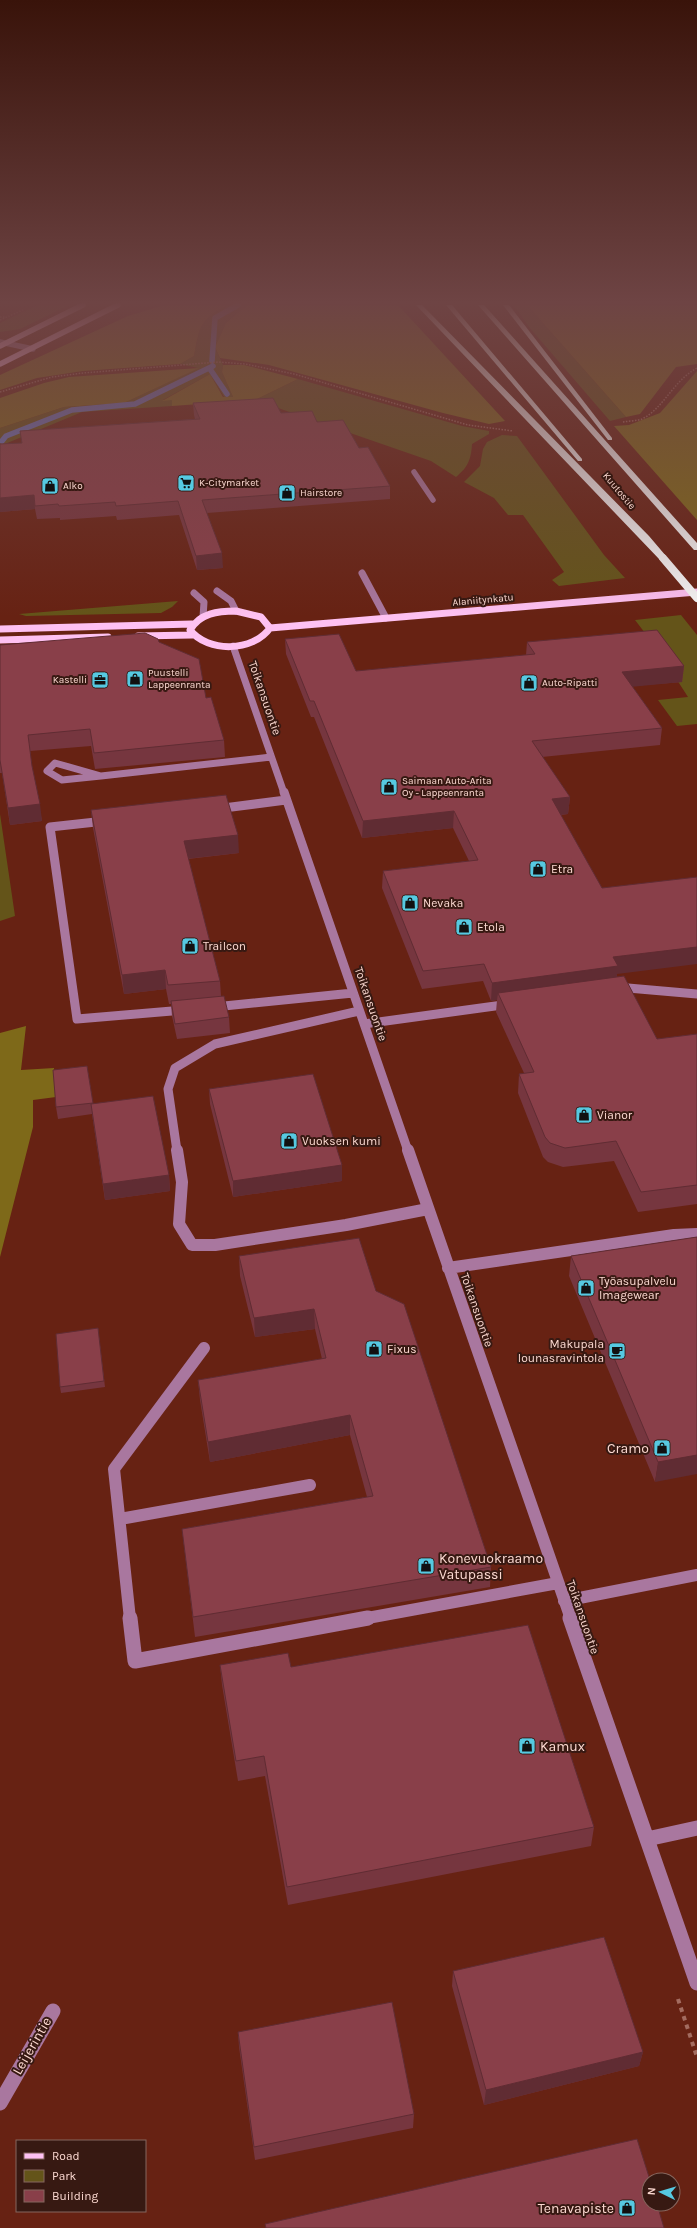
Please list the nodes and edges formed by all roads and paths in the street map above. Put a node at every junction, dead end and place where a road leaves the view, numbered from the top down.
1 (413, 409) edge
2 (520, 409) edge
3 (537, 409) edge
4 (574, 409) edge
5 (587, 409) edge
6 (653, 409) edge
7 (621, 423) dead end
8 (519, 431) dead end
9 (414, 472) dead end
10 (433, 500) dead end
11 (688, 539) junction
12 (650, 543) junction
13 (697, 548) edge
14 (362, 573) dead end
15 (217, 591) dead end
16 (697, 592) edge
17 (194, 593) dead end
18 (697, 598) edge
19 (236, 611) junction
20 (203, 617) junction
21 (386, 618) junction
22 (192, 624) junction
23 (270, 628) junction
24 (0, 629) edge
25 (192, 635) junction
26 (119, 637) edge
27 (127, 637) edge
28 (0, 640) edge
29 (233, 646) junction
30 (271, 757) junction
31 (102, 776) junction
32 (286, 800) junction
33 (205, 810) edge
34 (112, 820) edge
35 (604, 991) edge
36 (353, 993) junction
37 (697, 994) edge
38 (519, 1003) edge
39 (359, 1011) junction
40 (364, 1024) junction
41 (428, 1209) junction
42 (697, 1234) edge
43 (448, 1268) junction
44 (204, 1348) dead end
45 (310, 1485) dead end
46 (120, 1519) junction
47 (697, 1575) edge
48 (558, 1583) junction
49 (564, 1601) junction
50 (697, 1828) edge
51 (647, 1840) junction
52 (697, 1983) edge
53 (53, 2011) dead end
54 (0, 2103) edge

1 - 8 path
2 - 12 highway
3 - 12 highway, Kuutostie
4 - 11 highway, Kuutostie
5 - 11 highway
6 - 7 path
9 - 10 street
11 - 13 highway, Kuutostie
12 - 18 highway, Kuutostie, bridge
14 - 21 street
15 - 19 street
16 - 21 main road, Alaniitynkatu
17 - 20 street
19 - 20 main road
19 - 23 main road
20 - 22 main road
21 - 23 main road, Alaniitynkatu
22 - 24 main road
22 - 25 main road
23 - 29 main road
25 - 27 main road
25 - 29 main road
26 - 28 main road
29 - 30 street, Toikansuontie
30 - 31 street
30 - 32 street, Toikansuontie
31 - 31 street
32 - 33 street
32 - 36 street, Toikansuontie
34 - 36 street
35 - 37 street
36 - 39 street, Toikansuontie
38 - 40 street
39 - 40 street, Toikansuontie
39 - 41 street
40 - 41 street, Toikansuontie
41 - 43 street, Toikansuontie
42 - 43 street
43 - 48 street, Toikansuontie
44 - 46 street
45 - 46 street
46 - 48 street
47 - 49 street
48 - 49 street, Toikansuontie
49 - 51 street, Toikansuontie
50 - 51 street
51 - 52 street, Toikansuontie
53 - 54 street, Leijerintie

